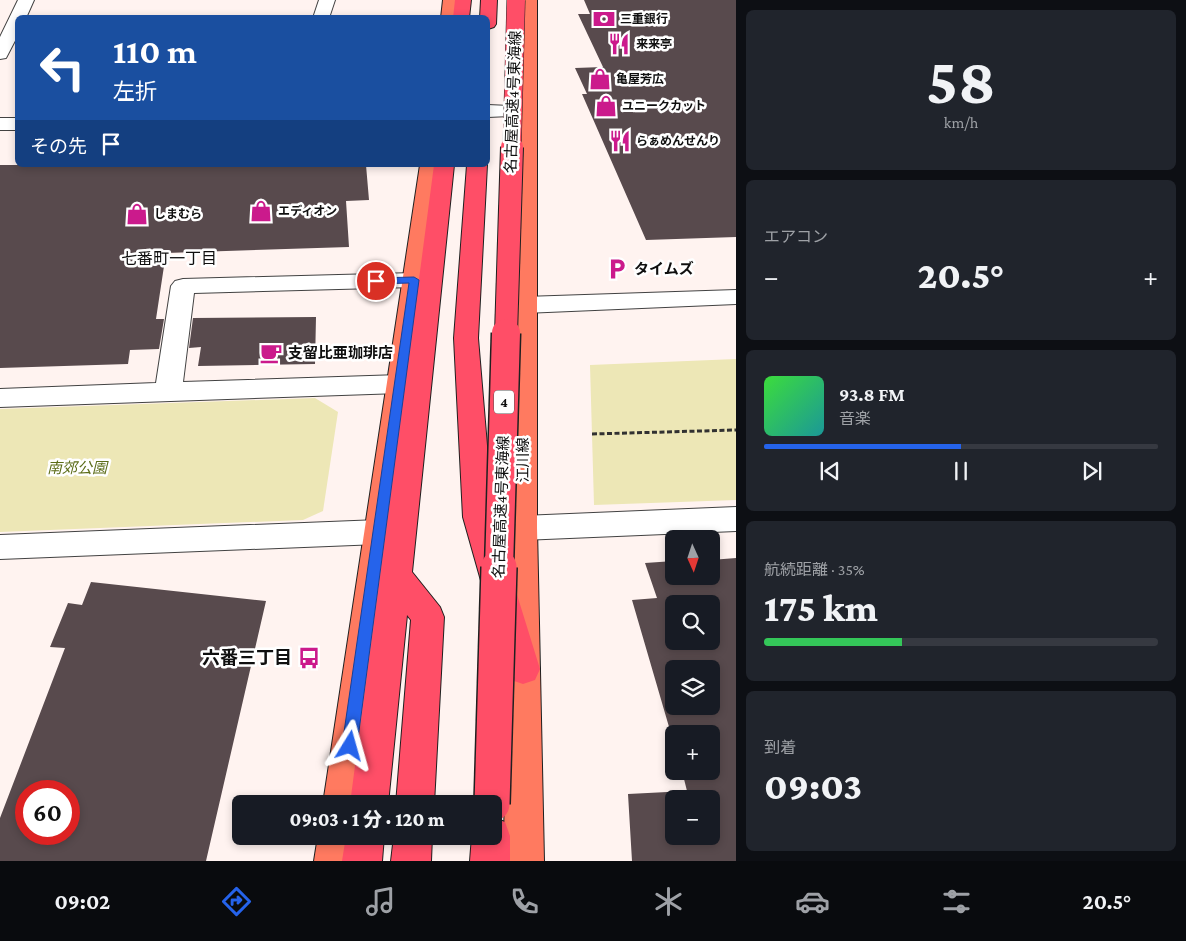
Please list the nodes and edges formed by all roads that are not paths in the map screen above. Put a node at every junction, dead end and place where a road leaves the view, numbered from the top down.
1 (26, 0) edge
2 (327, 0) edge
3 (451, 0) edge
4 (463, 0) edge
5 (489, 0) edge
6 (516, 0) edge
7 (529, 0) edge
8 (21, 15) edge
9 (322, 15) edge
10 (449, 15) edge
11 (461, 15) edge
12 (488, 15) edge
13 (13, 37) edge
14 (0, 54) edge
15 (490, 111) edge
16 (528, 111) junction
17 (0, 124) edge
18 (15, 124) edge
19 (430, 167) edge
20 (444, 167) edge
21 (476, 167) edge
22 (414, 280) junction
23 (736, 297) edge
24 (524, 305) junction
25 (400, 384) junction
26 (168, 393) junction
27 (0, 398) edge
28 (736, 519) edge
29 (522, 528) junction
30 (379, 532) junction
31 (0, 547) edge
32 (396, 575) junction
33 (523, 669) junction
34 (343, 795) edge
35 (370, 795) edge
36 (416, 795) edge
37 (492, 795) edge
38 (336, 845) edge
39 (364, 845) edge
40 (412, 845) edge
41 (491, 845) edge
42 (334, 861) edge
43 (362, 861) edge
44 (411, 861) edge
45 (490, 861) edge
46 (524, 861) edge

1 - 8 street
2 - 9 street
3 - 10 main road
4 - 11 highway
5 - 12 highway
6 - 37 highway, 名古屋高速4号東海線 / 4, bridge
7 - 16 main road, 江川線
13 - 14 street
15 - 16 street
16 - 24 main road, 江川線
17 - 18 street
19 - 22 main road
20 - 32 highway
21 - 33 highway
22 - 25 main road
22 - 26 street
23 - 24 street
24 - 29 main road, 江川線
25 - 26 street
25 - 30 main road
26 - 27 street
28 - 29 street
29 - 33 main road, 江川線
30 - 31 street
30 - 34 main road
32 - 35 highway
32 - 36 highway
33 - 46 main road, 江川線
38 - 42 main road
39 - 43 highway
40 - 44 highway
41 - 45 highway

